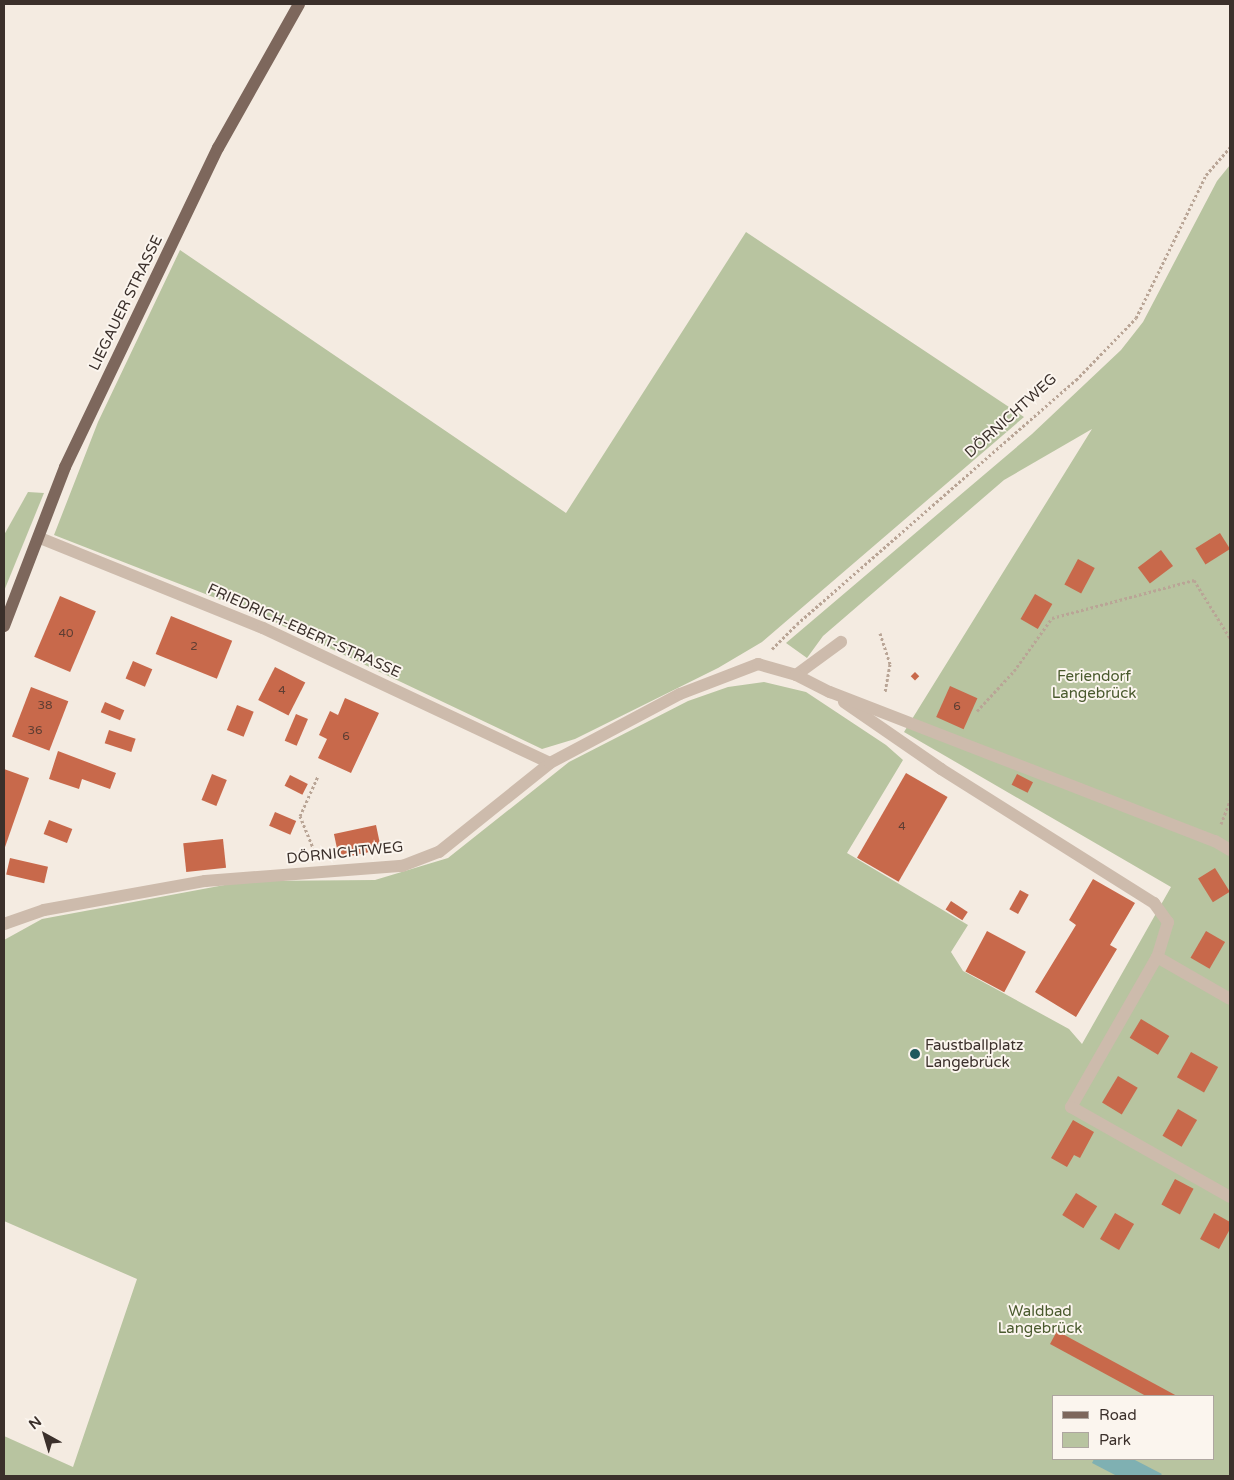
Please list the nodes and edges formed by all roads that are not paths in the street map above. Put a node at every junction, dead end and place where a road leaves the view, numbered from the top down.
1 (299, 4) edge
2 (40, 538) junction
3 (4, 626) edge
4 (841, 642) dead end
5 (796, 675) junction
6 (830, 692) junction
7 (550, 763) junction
8 (1230, 850) edge
9 (4, 924) edge
10 (1157, 957) junction
11 (1230, 999) edge
12 (1230, 1197) edge

1 - 2 main road, LIEGAUER STRASSE
2 - 3 main road, LIEGAUER STRASSE
2 - 7 street, FRIEDRICH-EBERT-STRASSE
4 - 5 street
5 - 6 street
5 - 7 street, DÖRNICHTWEG
6 - 8 street
6 - 10 street
7 - 9 street, DÖRNICHTWEG
10 - 11 street
10 - 12 street

